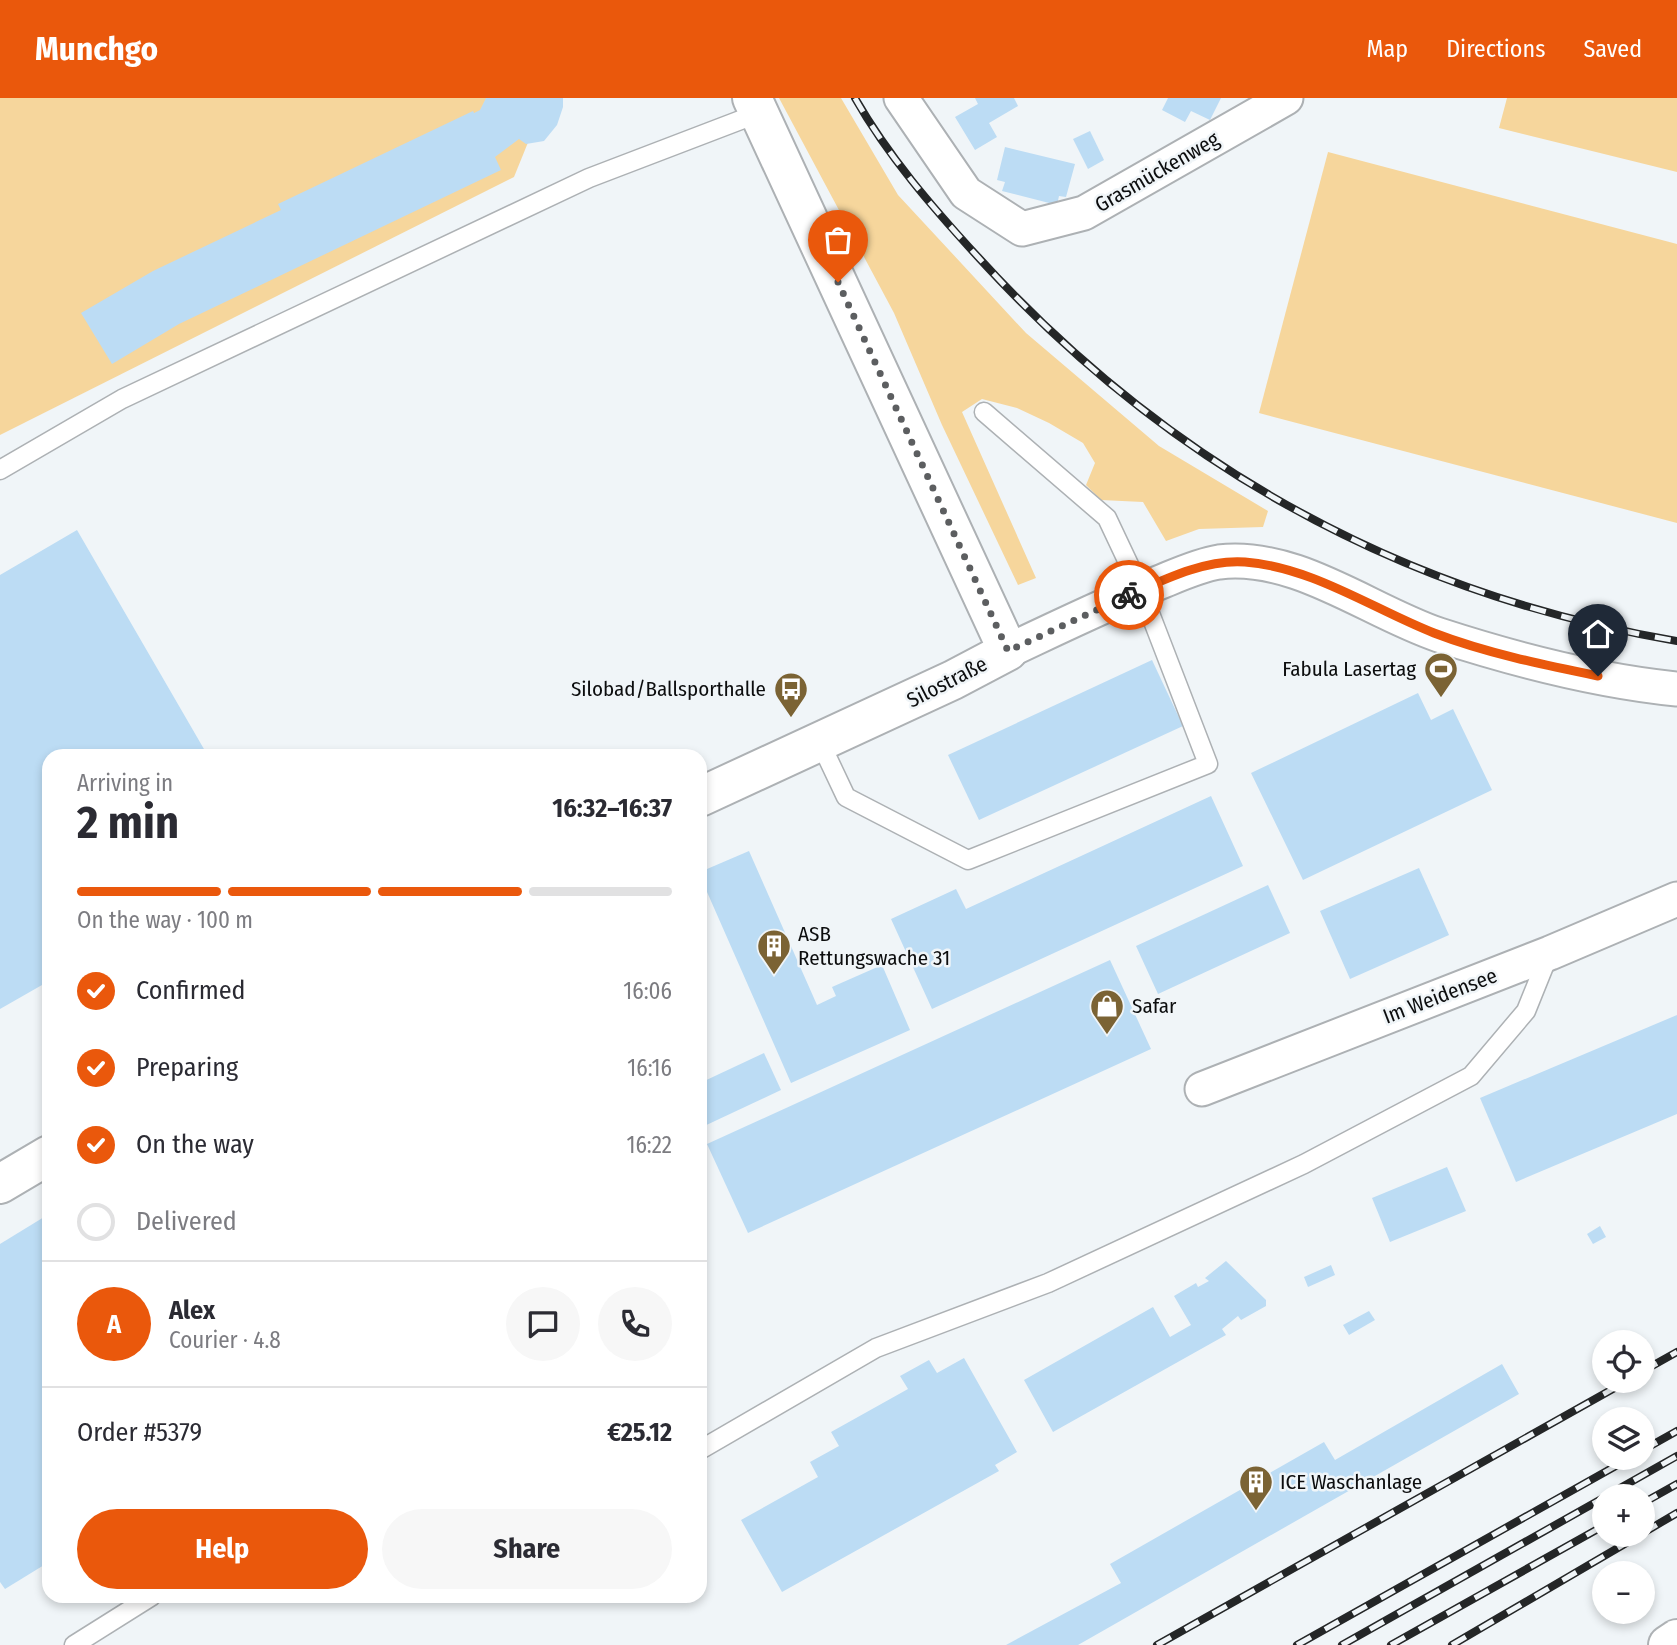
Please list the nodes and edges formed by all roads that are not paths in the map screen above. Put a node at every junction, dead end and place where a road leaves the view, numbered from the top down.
1 (901, 98) edge
2 (1269, 102) edge
3 (755, 105) edge
4 (984, 412) dead end
5 (0, 470) edge
6 (1142, 590) junction
7 (1008, 651) junction
8 (1677, 689) edge
9 (820, 742) junction
10 (707, 794) edge
11 (1677, 899) edge
12 (1550, 953) junction
13 (1202, 1089) dead end
14 (42, 1159) edge
15 (0, 1184) edge
16 (707, 1446) edge
17 (141, 1603) edge
18 (1677, 1639) edge
19 (74, 1645) edge
20 (1668, 1645) edge

1 - 2 street, Grasmückenweg
3 - 5 lane
3 - 7 main road
4 - 6 lane
6 - 7 street, Silostraße
6 - 8 street, Silostraße
6 - 9 lane
7 - 9 main road, Silostraße
9 - 10 main road, Silostraße
11 - 12 street, Im Weidensee
12 - 13 street, Im Weidensee
12 - 16 lane
14 - 15 main road
17 - 19 lane
18 - 20 main road

